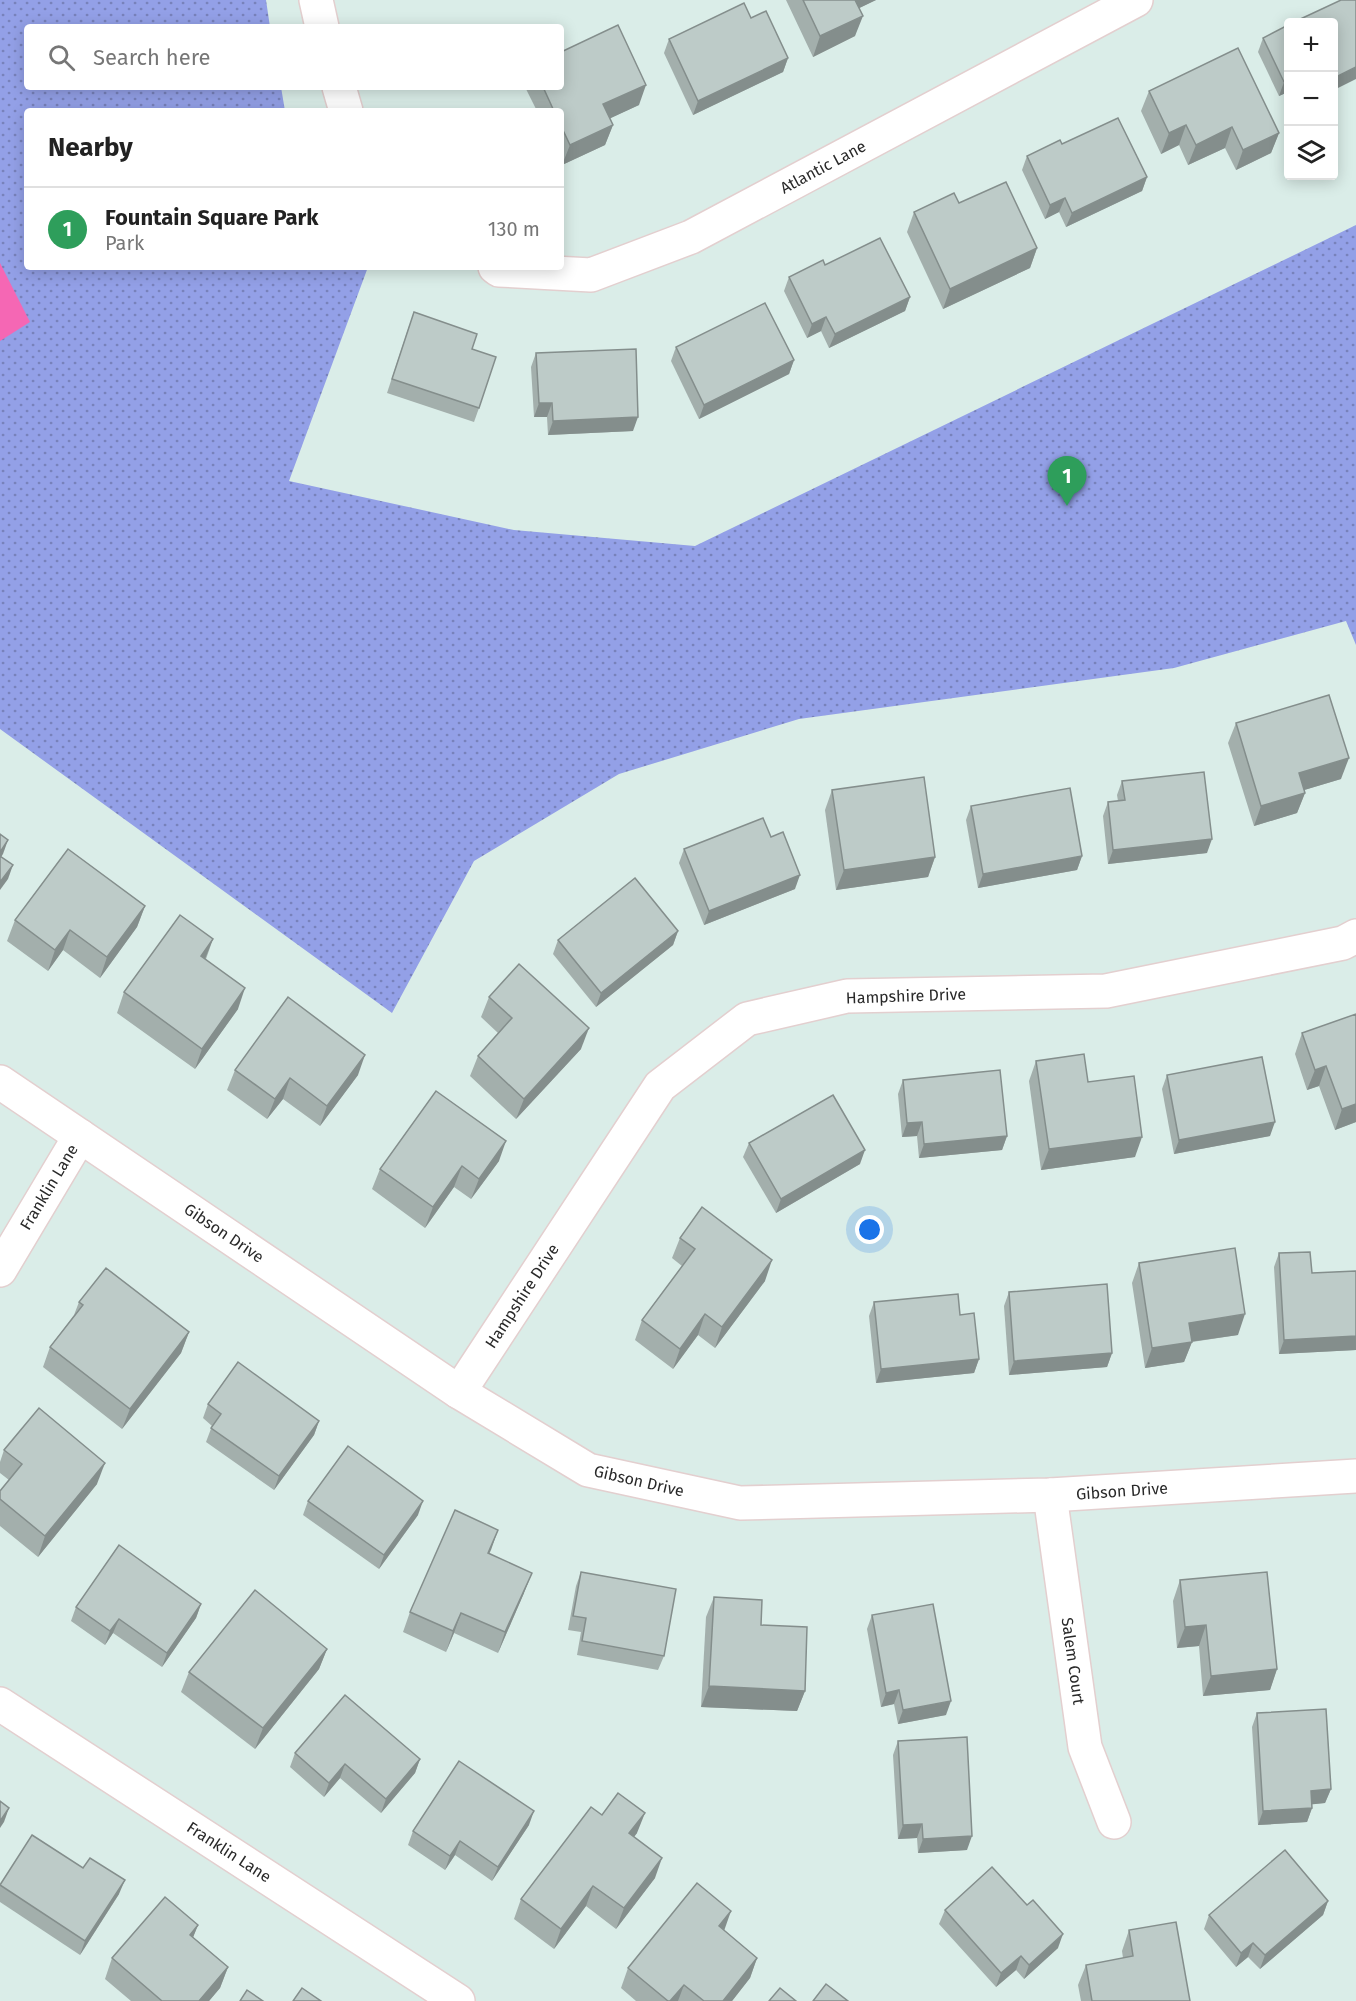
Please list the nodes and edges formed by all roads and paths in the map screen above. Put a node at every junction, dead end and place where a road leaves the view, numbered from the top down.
1 (316, 0) edge
2 (1136, 0) edge
3 (321, 24) edge
4 (340, 90) edge
5 (345, 108) edge
6 (499, 270) edge
7 (1356, 936) edge
8 (0, 1082) edge
9 (80, 1136) junction
10 (0, 1270) edge
11 (459, 1392) junction
12 (1356, 1476) edge
13 (1050, 1495) junction
14 (0, 1704) edge
15 (1114, 1822) dead end
16 (458, 2001) edge

1 - 3 street
2 - 6 street, Atlantic Lane
4 - 5 street
7 - 11 street, Hampshire Drive
8 - 9 street, Gibson Drive
9 - 10 street, Franklin Lane
9 - 11 street, Gibson Drive
11 - 13 street, Gibson Drive
12 - 13 street, Gibson Drive
13 - 15 street, Salem Court
14 - 16 street, Franklin Lane

